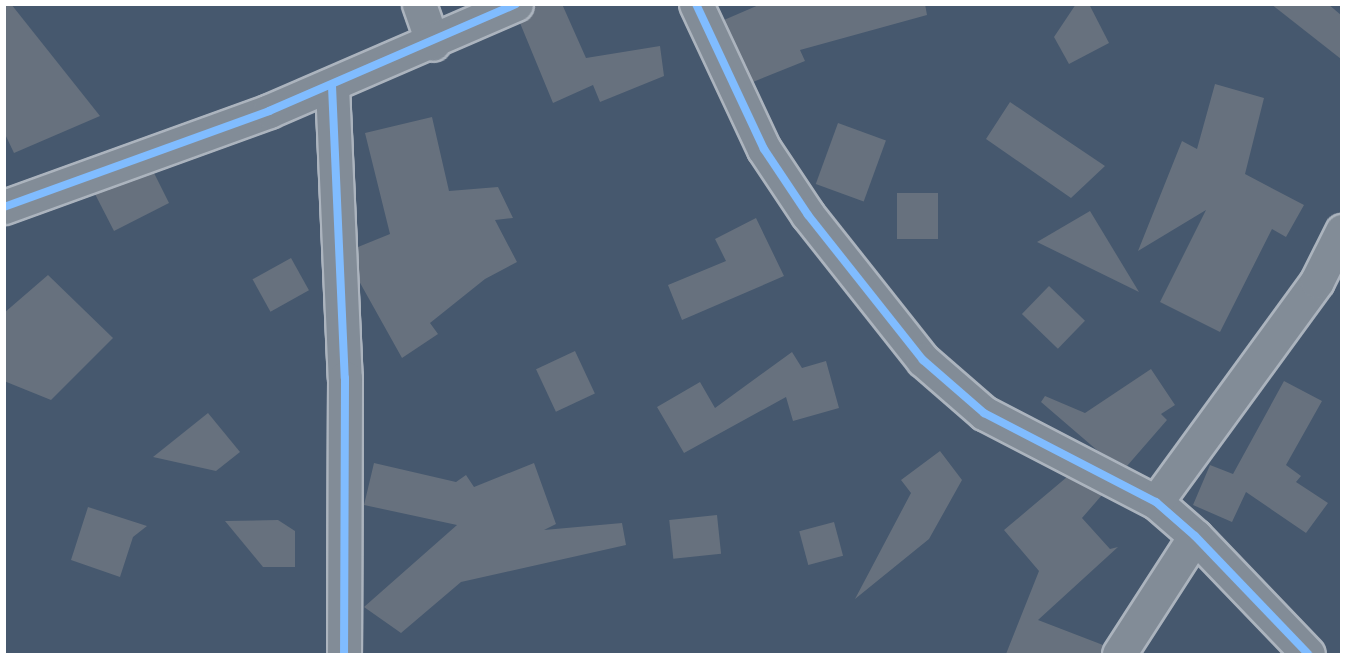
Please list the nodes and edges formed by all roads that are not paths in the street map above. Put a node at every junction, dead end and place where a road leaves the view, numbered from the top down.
1 (419, 4) edge
2 (516, 4) edge
3 (696, 4) edge
4 (433, 44) junction
5 (332, 86) junction
6 (4, 207) edge
7 (1341, 231) edge
8 (1156, 502) junction
9 (1195, 536) junction
10 (344, 654) edge
11 (1119, 654) edge
12 (1308, 654) edge

1 - 4 street
2 - 4 street
3 - 8 street
4 - 5 street
5 - 6 street
5 - 10 street
7 - 8 street
8 - 9 street
9 - 11 street
9 - 12 street

